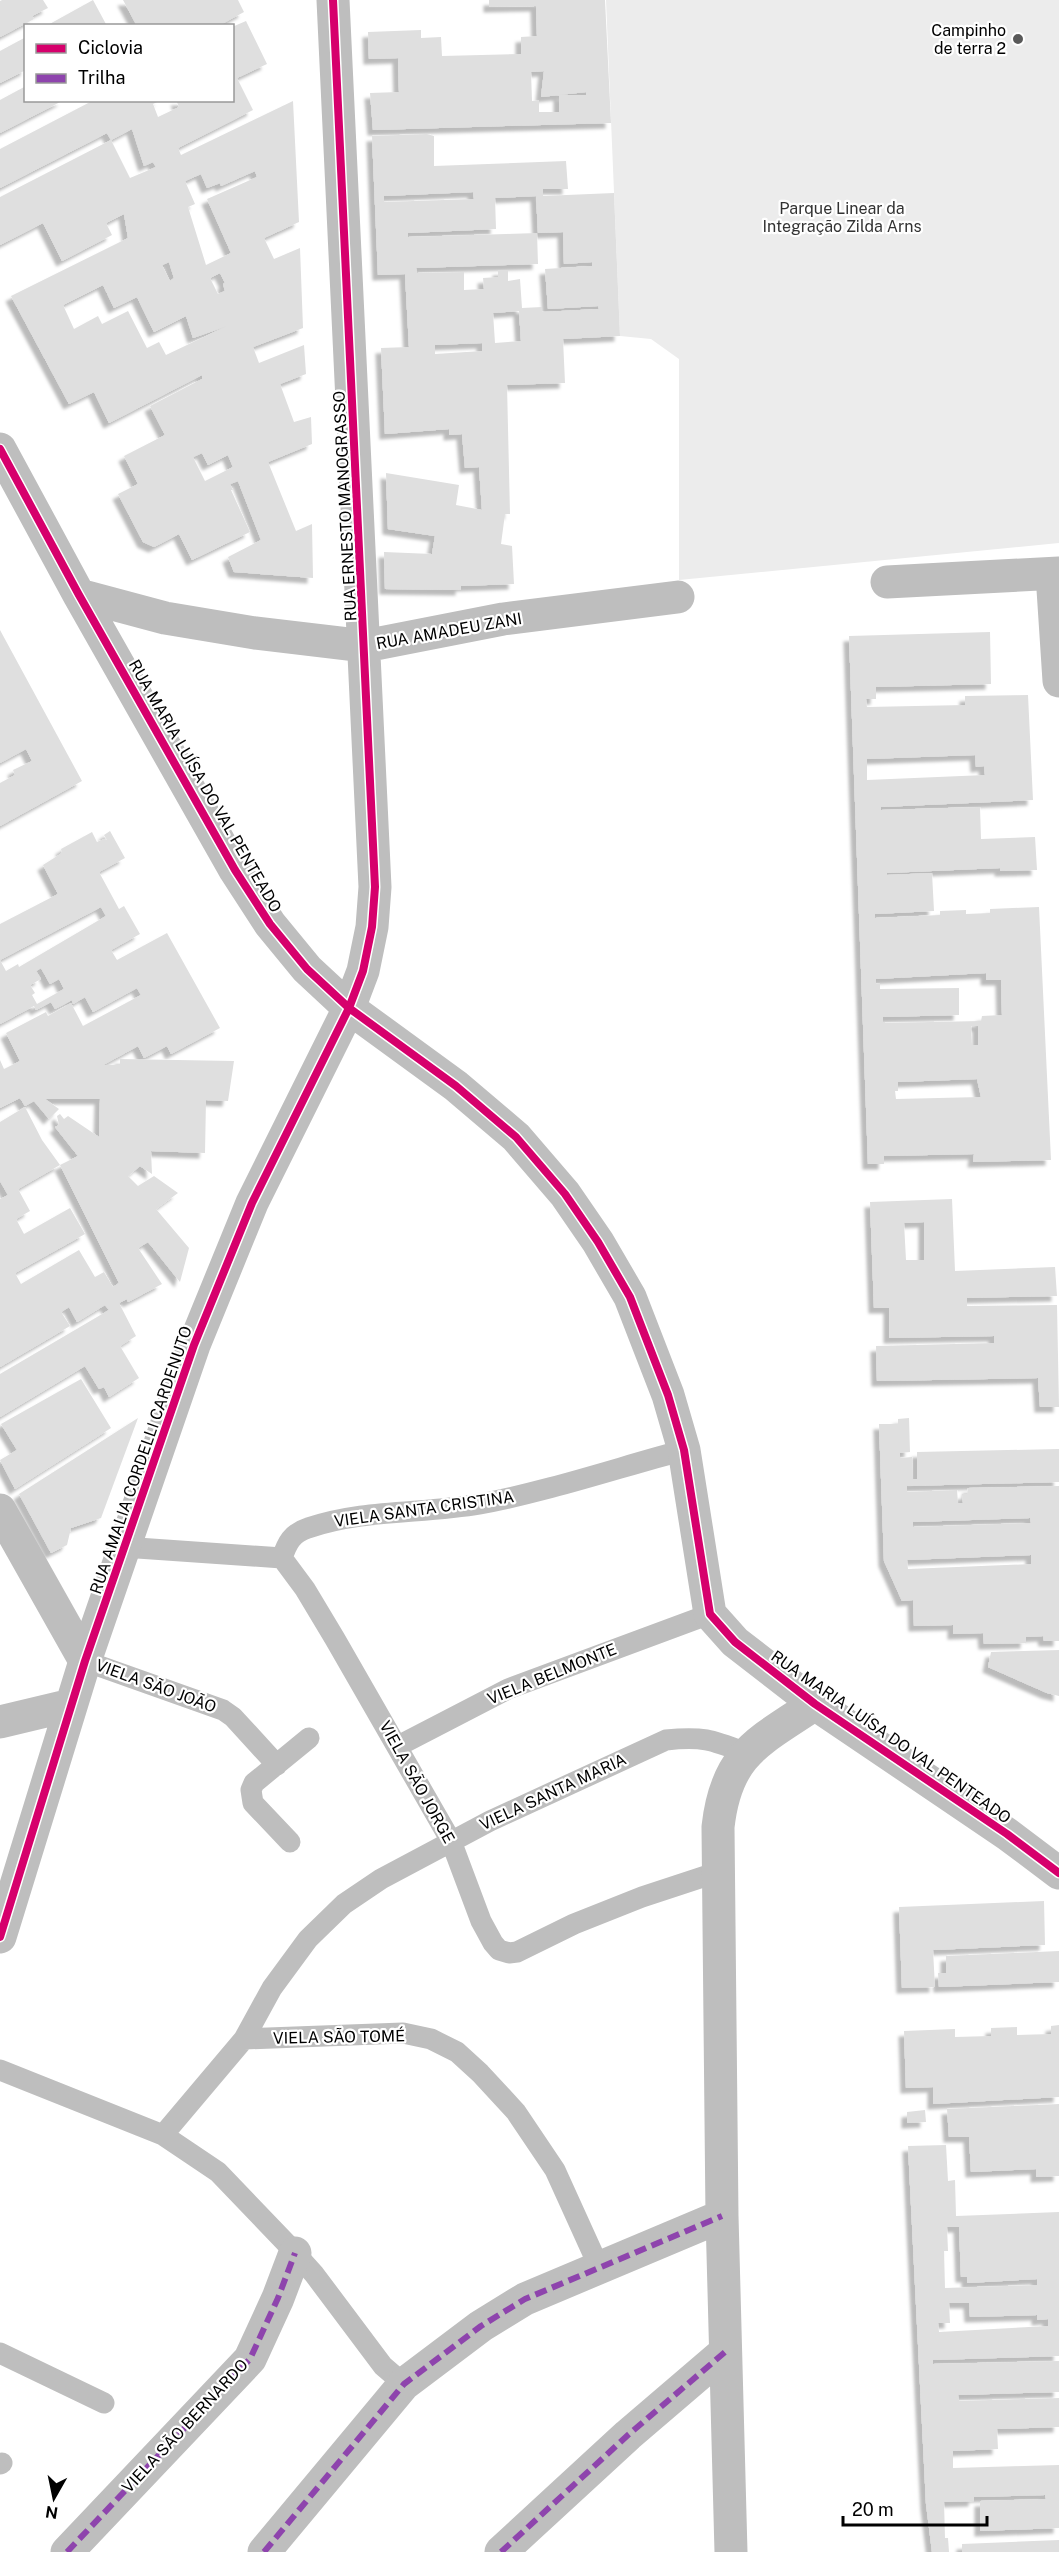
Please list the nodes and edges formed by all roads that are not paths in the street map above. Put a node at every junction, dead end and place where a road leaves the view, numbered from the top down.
1 (333, 0) edge
2 (0, 449) edge
3 (1056, 573) edge
4 (887, 582) dead end
5 (79, 595) junction
6 (678, 597) dead end
7 (365, 646) junction
8 (1059, 681) edge
9 (349, 1008) junction
10 (684, 1450) junction
11 (0, 1510) edge
12 (123, 1547) junction
13 (282, 1558) junction
14 (710, 1614) junction
15 (85, 1661) junction
16 (815, 1704) junction
17 (71, 1705) junction
18 (0, 1722) edge
19 (309, 1738) dead end
20 (398, 1746) junction
21 (746, 1753) junction
22 (277, 1765) junction
23 (451, 1841) junction
24 (290, 1842) dead end
25 (718, 1872) junction
26 (1059, 1873) edge
27 (0, 1937) edge
28 (244, 2039) junction
29 (0, 2070) edge
30 (163, 2135) junction
31 (722, 2216) junction
32 (294, 2253) junction
33 (599, 2267) junction
34 (725, 2352) junction
35 (0, 2353) edge
36 (404, 2384) junction
37 (104, 2403) dead end
38 (67, 2552) edge
39 (264, 2552) edge
40 (501, 2552) edge
41 (731, 2552) edge

1 - 7 street, RUA ERNESTO MANOGRASSO
2 - 5 street, RUA MARIA LUÍSA DO VAL PENTEADO
3 - 4 street
3 - 8 street
5 - 7 street, RUA AMADEU ZANI
5 - 9 street, RUA MARIA LUÍSA DO VAL PENTEADO
6 - 7 street, RUA AMADEU ZANI
7 - 9 street, RUA ERNESTO MANOGRASSO
9 - 10 street, RUA MARIA LUÍSA DO VAL PENTEADO
9 - 12 street, RUA AMALIA CORDELLI CARDENUTO
10 - 13 lane, VIELA SANTA CRISTINA
10 - 14 street, RUA MARIA LUÍSA DO VAL PENTEADO
11 - 15 street
12 - 13 lane
12 - 15 street, RUA AMALIA CORDELLI CARDENUTO
13 - 20 lane, VIELA SÃO JORGE
14 - 16 street, RUA MARIA LUÍSA DO VAL PENTEADO
14 - 20 lane, VIELA BELMONTE
15 - 17 street, RUA AMALIA CORDELLI CARDENUTO
15 - 22 lane, VIELA SÃO JOÃO
16 - 21 street
16 - 26 street, RUA MARIA LUÍSA DO VAL PENTEADO
17 - 18 street
17 - 27 street, RUA AMALIA CORDELLI CARDENUTO
19 - 22 lane
20 - 23 lane, VIELA SÃO JORGE
21 - 23 lane, VIELA SANTA MARIA
21 - 25 street
22 - 24 lane
23 - 25 lane, VIELA SÃO JORGE
23 - 28 lane, VIELA SANTA MARIA
25 - 31 street
28 - 30 lane, VIELA SANTA MARIA
28 - 33 lane, VIELA SÃO TOMÉ
29 - 30 lane
30 - 32 lane
31 - 33 street
31 - 34 street
32 - 36 lane
32 - 38 street, VIELA SÃO BERNARDO
33 - 36 street
34 - 40 street
34 - 41 street
35 - 37 lane
36 - 39 street

